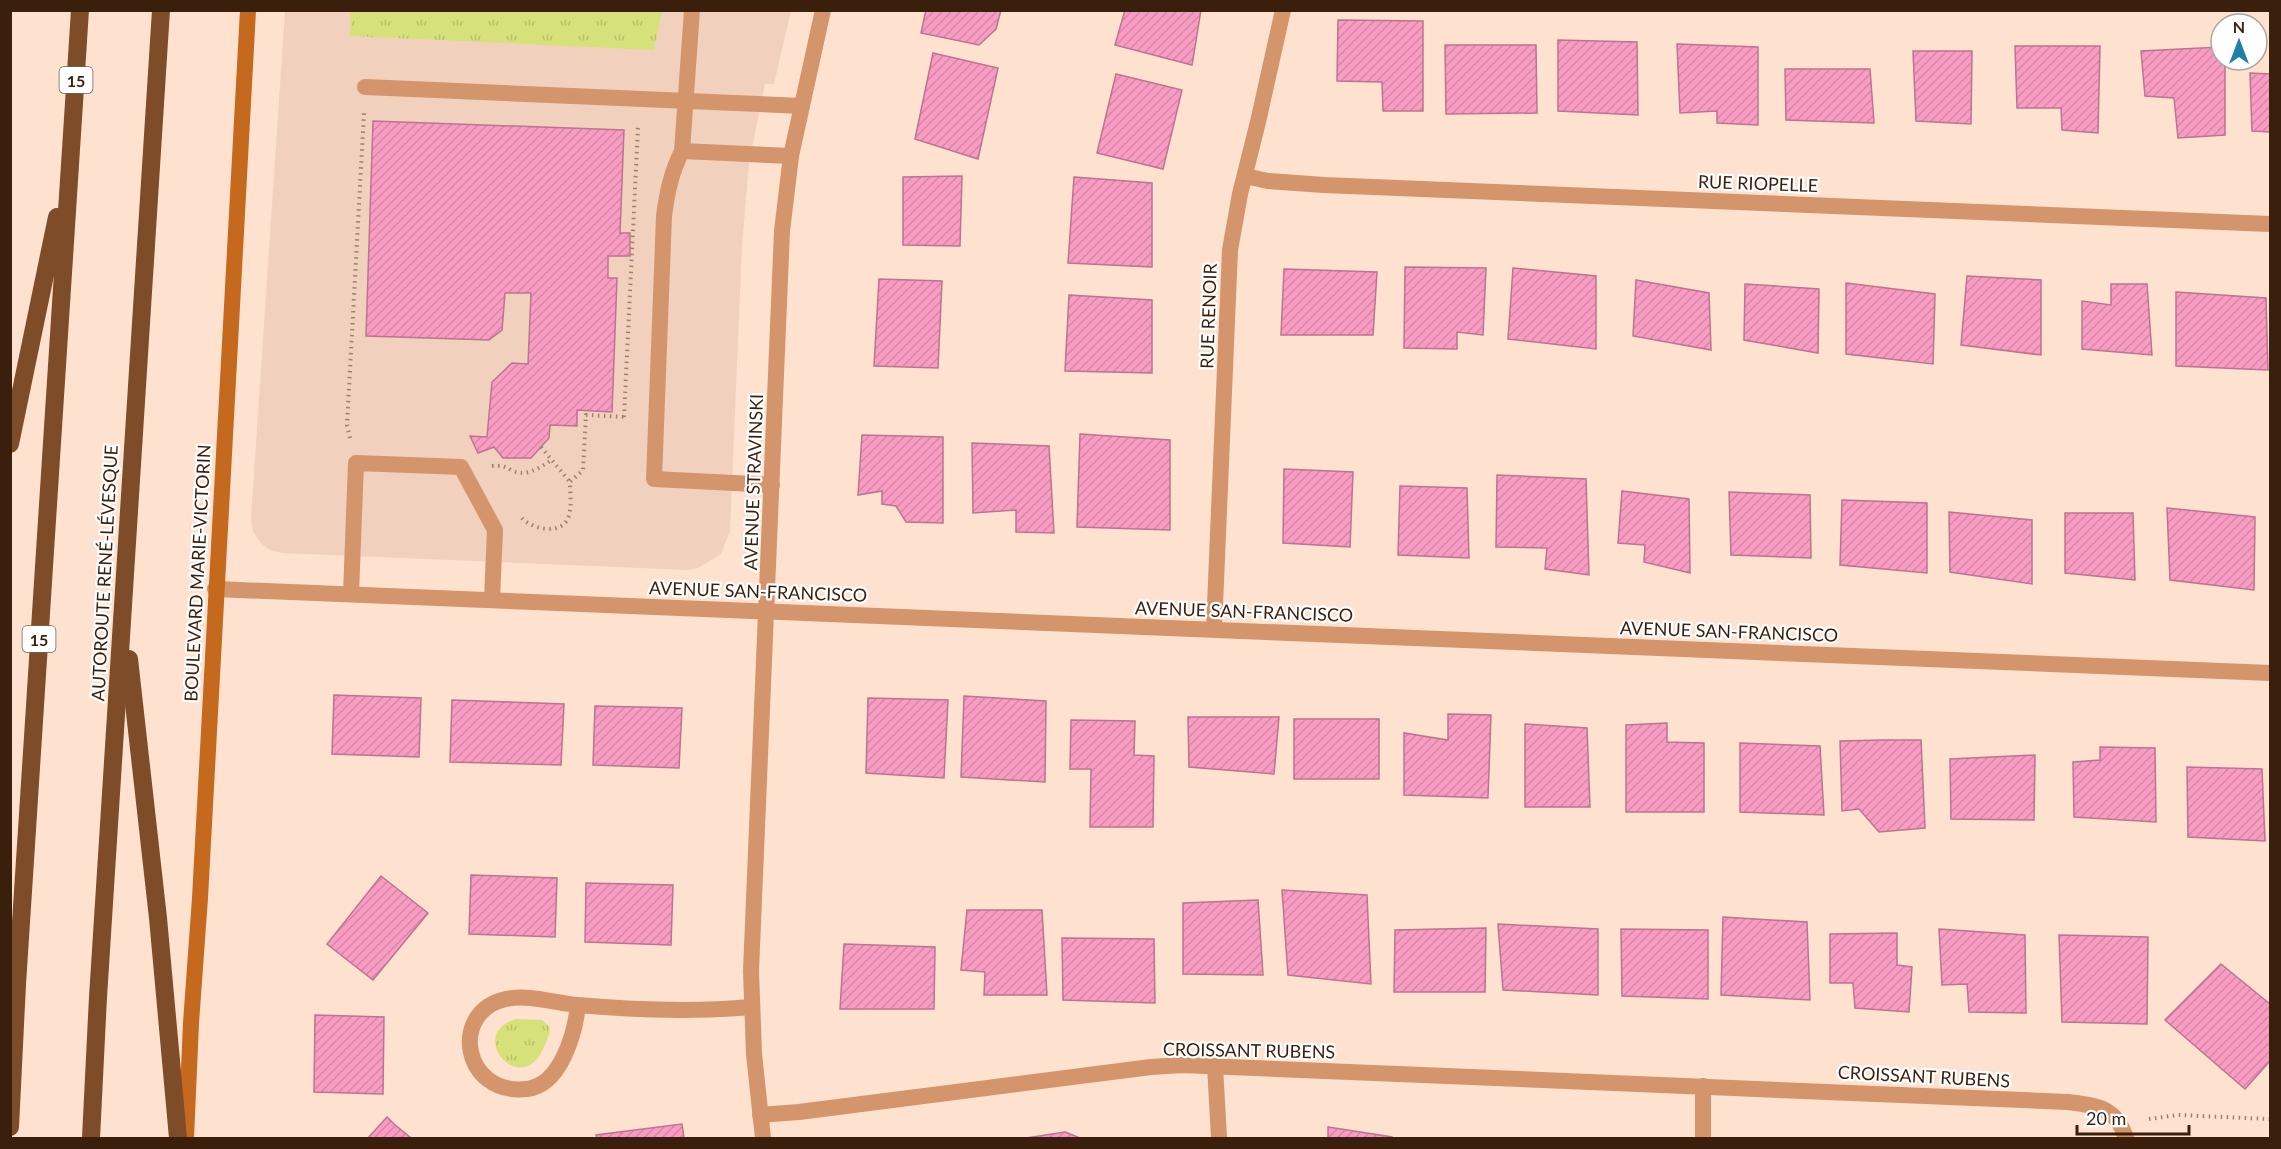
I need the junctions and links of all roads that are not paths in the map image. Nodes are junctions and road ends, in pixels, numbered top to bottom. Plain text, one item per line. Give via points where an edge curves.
1 (80, 10) edge
2 (161, 10) edge
3 (248, 10) edge
4 (692, 10) edge
5 (823, 10) edge
6 (1283, 10) edge
7 (365, 87) dead end
8 (684, 100) junction
9 (802, 106) junction
10 (71, 150) junction
11 (681, 152) junction
12 (791, 156) junction
13 (1245, 176) junction
14 (2271, 224) edge
15 (10, 444) edge
16 (772, 485) junction
17 (215, 589) junction
18 (351, 594) junction
19 (492, 599) junction
20 (123, 607) junction
21 (768, 612) junction
22 (1214, 629) junction
23 (2271, 673) edge
24 (578, 1005) junction
25 (752, 1007) junction
26 (1215, 1066) junction
27 (1703, 1086) junction
28 (760, 1115) junction
29 (10, 1127) edge
30 (91, 1138) edge
31 (178, 1138) edge
32 (186, 1138) edge
33 (763, 1138) edge
34 (1219, 1138) edge
35 (1703, 1138) edge
36 (2126, 1138) edge

1 - 10 highway, 15
2 - 20 highway, AUTOROUTE RENÉ-LÉVESQUE
3 - 17 main road, BOULEVARD MARIE-VICTORIN
4 - 8 street
5 - 9 street, AVENUE STRAVINSKI
6 - 13 street, RUE RENOIR
7 - 8 street
8 - 9 street
8 - 11 street
9 - 12 street, AVENUE STRAVINSKI
10 - 15 highway
10 - 29 highway, 15
11 - 12 street
11 - 16 street via 673,169 664,216 654,479
12 - 16 street, AVENUE STRAVINSKI via 782,231
13 - 14 street, RUE RIOPELLE via 1336,185
13 - 22 street, RUE RENOIR via 1230,250
16 - 21 street, AVENUE STRAVINSKI
17 - 18 street, AVENUE SAN-FRANCISCO
17 - 32 main road, BOULEVARD MARIE-VICTORIN
18 - 19 street, AVENUE SAN-FRANCISCO
18 - 19 street via 356,463 461,467 495,530
19 - 21 street, AVENUE SAN-FRANCISCO
20 - 30 highway, AUTOROUTE RENÉ-LÉVESQUE
20 - 31 highway
21 - 22 street, AVENUE SAN-FRANCISCO
21 - 25 street, AVENUE STRAVINSKI
22 - 23 street, AVENUE SAN-FRANCISCO
24 - 24 street via 517,998 491,1004 472,1026 472,1060 479,1072 499,1086 538,1086 557,1067 568,1048
24 - 25 street via 690,1010
25 - 28 street, AVENUE STRAVINSKI
26 - 27 street, CROISSANT RUBENS
26 - 28 street, CROISSANT RUBENS via 1151,1067
26 - 34 street
27 - 35 street
27 - 36 street, CROISSANT RUBENS via 2085,1104 2100,1107 2117,1118
28 - 33 street, AVENUE STRAVINSKI

